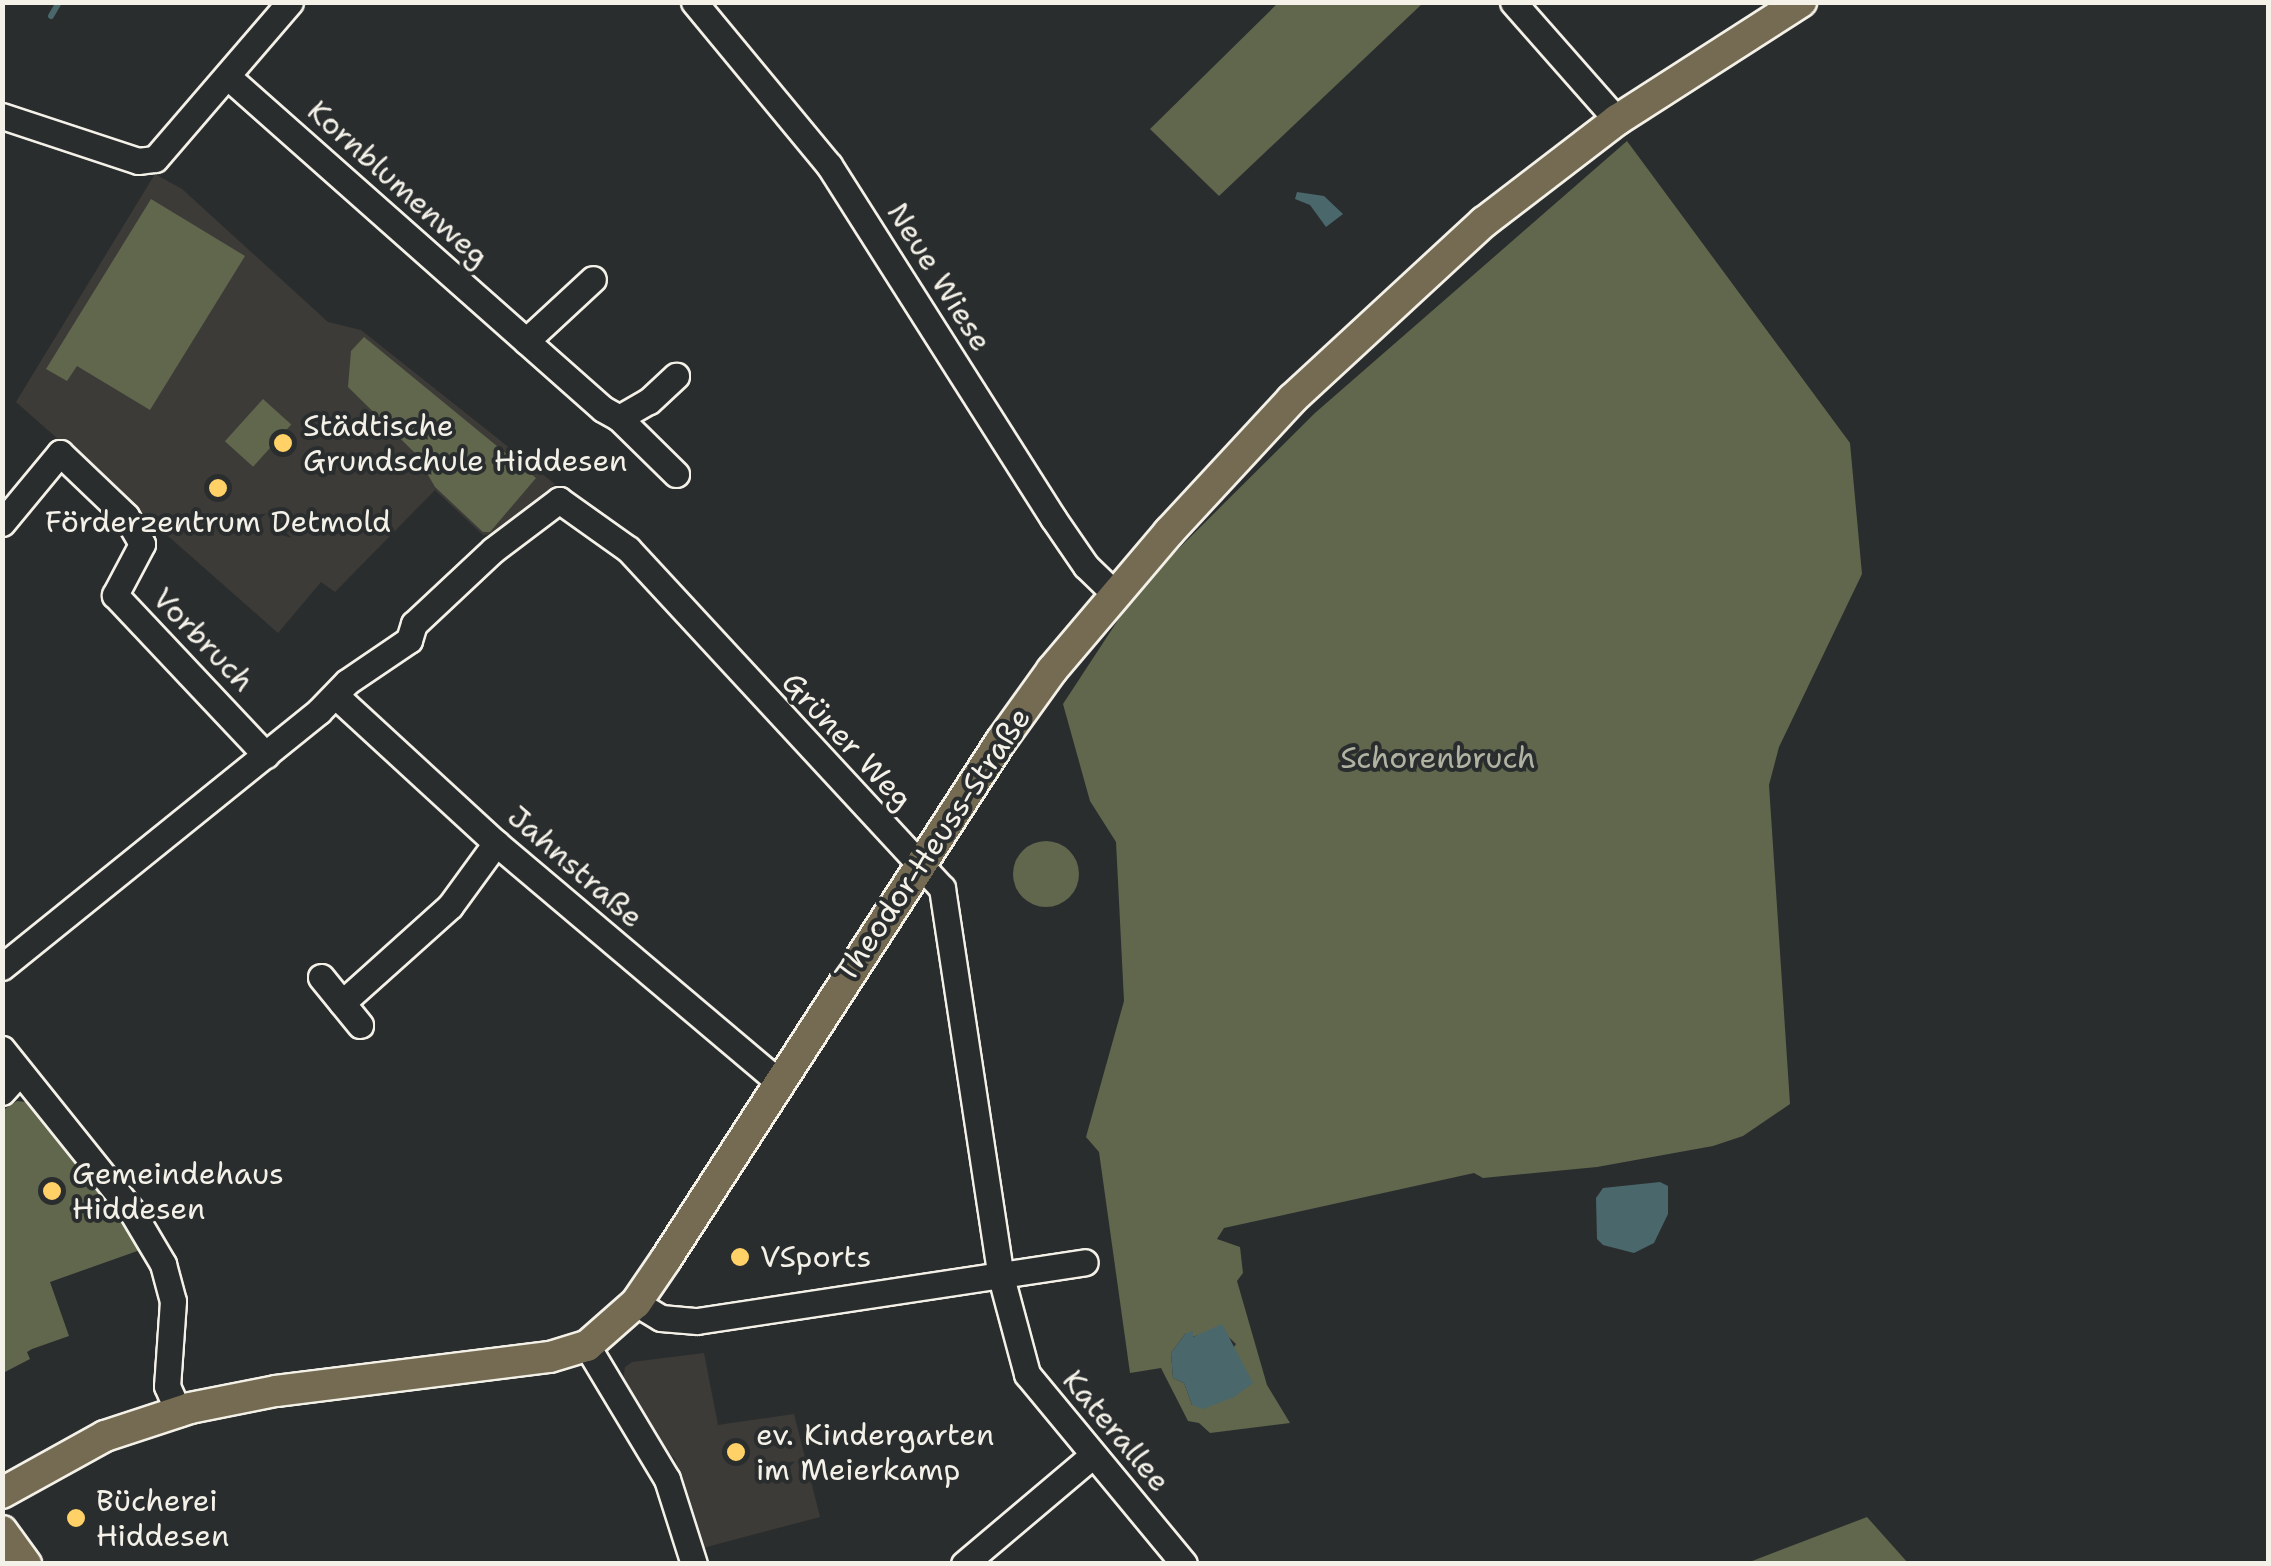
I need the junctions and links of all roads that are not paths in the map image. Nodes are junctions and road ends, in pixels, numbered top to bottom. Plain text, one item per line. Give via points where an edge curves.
1 (290, 2) edge
2 (694, 2) edge
3 (1513, 2) edge
4 (1801, 2) edge
5 (227, 76) junction
6 (2, 116) edge
7 (1617, 120) junction
8 (593, 279) dead end
9 (526, 342) junction
10 (676, 376) dead end
11 (619, 418) junction
12 (676, 474) dead end
13 (2, 523) edge
14 (1116, 594) junction
15 (336, 696) junction
16 (266, 754) junction
17 (496, 843) junction
18 (918, 864) junction
19 (2, 967) edge
20 (321, 977) dead end
21 (342, 1003) junction
22 (360, 1025) dead end
23 (2, 1049) edge
24 (778, 1081) junction
25 (11, 1082) edge
26 (1084, 1262) dead end
27 (1000, 1273) junction
28 (636, 1303) junction
29 (587, 1346) junction
30 (179, 1412) junction
31 (1092, 1456) junction
32 (2, 1493) edge
33 (2, 1532) edge
34 (26, 1564) edge
35 (694, 1564) edge
36 (964, 1564) edge
37 (1184, 1564) edge

1 - 5 street
2 - 14 street, Neue Wiese via 829,165 1053,518 1086,566
3 - 7 street
4 - 7 main road, Theodor-Heuss-Straße
5 - 6 street via 154,159 138,161
5 - 9 street, Kornblumenweg
7 - 14 main road, Theodor-Heuss-Straße via 1411,284 1260,432
8 - 9 street
9 - 11 street, Kornblumenweg
10 - 11 street
11 - 12 street, Kornblumenweg
13 - 16 street, Vorbruch via 60,453 126,516 142,544 115,595
14 - 18 main road, Theodor-Heuss-Straße via 1052,670
15 - 16 street
15 - 17 street, Jahnstraße
15 - 18 street, Grüner Weg via 382,654 409,640 414,624 504,540 559,500 628,549
16 - 19 street
17 - 21 street via 450,906
17 - 24 street, Jahnstraße
18 - 24 main road, Theodor-Heuss-Straße
18 - 27 street, Grüner Weg via 942,888
20 - 21 street
21 - 22 street
23 - 25 street
24 - 28 main road, Theodor-Heuss-Straße
25 - 30 street via 131,1210 163,1264 172,1301 167,1386
26 - 27 street
27 - 28 street via 679,1322
27 - 31 street, Katerallee via 1027,1374
28 - 29 main road, Theodor-Heuss-Straße
29 - 30 main road, Theodor-Heuss-Straße via 434,1374 276,1391
29 - 35 street via 667,1478
30 - 32 main road, Theodor-Heuss-Straße via 105,1436
31 - 36 street
31 - 37 street, Katerallee
33 - 34 main road

